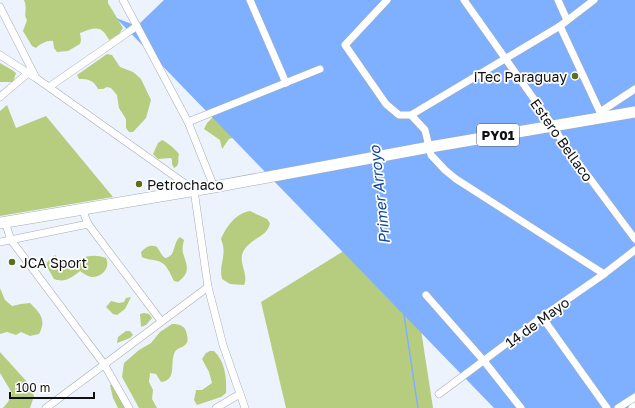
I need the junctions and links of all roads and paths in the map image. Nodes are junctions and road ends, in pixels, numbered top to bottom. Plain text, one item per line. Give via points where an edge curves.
1 (123, 0) edge
2 (250, 0) edge
3 (387, 0) edge
4 (464, 0) edge
5 (558, 0) edge
6 (594, 0) edge
7 (0, 7) edge
8 (567, 20) junction
9 (137, 26) junction
10 (560, 26) junction
11 (0, 55) edge
12 (505, 58) junction
13 (320, 69) dead end
14 (28, 73) junction
15 (36, 78) junction
16 (286, 83) junction
17 (49, 88) junction
18 (635, 89) edge
19 (0, 97) edge
20 (635, 112) edge
21 (411, 115) junction
22 (600, 115) junction
23 (188, 122) junction
24 (553, 126) junction
25 (430, 147) junction
26 (214, 187) junction
27 (194, 190) junction
28 (82, 209) junction
29 (3, 223) edge
30 (88, 224) junction
31 (635, 239) edge
32 (11, 240) junction
33 (0, 242) edge
34 (635, 250) edge
35 (604, 274) junction
36 (208, 287) junction
37 (426, 295) dead end
38 (542, 318) junction
39 (160, 321) junction
40 (484, 361) junction
41 (104, 364) junction
42 (240, 394) junction
43 (439, 394) dead end
44 (635, 397) edge
45 (635, 406) edge
46 (46, 408) edge
47 (129, 408) edge
48 (216, 408) edge
49 (245, 408) edge
50 (521, 408) edge
51 (608, 408) edge
52 (618, 408) edge
53 (632, 408) edge

1 - 9 street
2 - 16 street
3 - 21 street via 345,45 386,104 399,115
4 - 12 street, Estero Bellaco
5 - 8 street
6 - 8 street
7 - 15 street
8 - 10 street
9 - 17 street
9 - 23 street
10 - 12 street
10 - 22 street
11 - 14 street
12 - 21 street
12 - 24 street, Estero Bellaco
13 - 16 street
14 - 15 street
14 - 19 street
15 - 17 street
16 - 23 street
17 - 27 street
18 - 22 street
20 - 22 highway, PY01
21 - 25 street via 425,130
22 - 24 highway, PY01
23 - 26 street
24 - 25 highway, PY01
24 - 31 street, Estero Bellaco via 562,142
25 - 26 highway, PY01
25 - 35 street via 431,155 456,179
26 - 27 highway, PY01
27 - 28 highway, PY01
27 - 36 street
28 - 29 highway, PY01
28 - 30 street
29 - 32 street
30 - 32 street
30 - 39 street
32 - 33 street
32 - 41 street
34 - 35 street, 14 de Mayo
35 - 38 street, 14 de Mayo
36 - 39 street
36 - 42 street via 222,346
37 - 40 street
38 - 40 street, 14 de Mayo
38 - 51 street
39 - 41 street
40 - 43 street, 14 de Mayo
40 - 50 street
41 - 46 street
41 - 47 street
42 - 48 street
42 - 49 street
44 - 52 street
45 - 53 street

